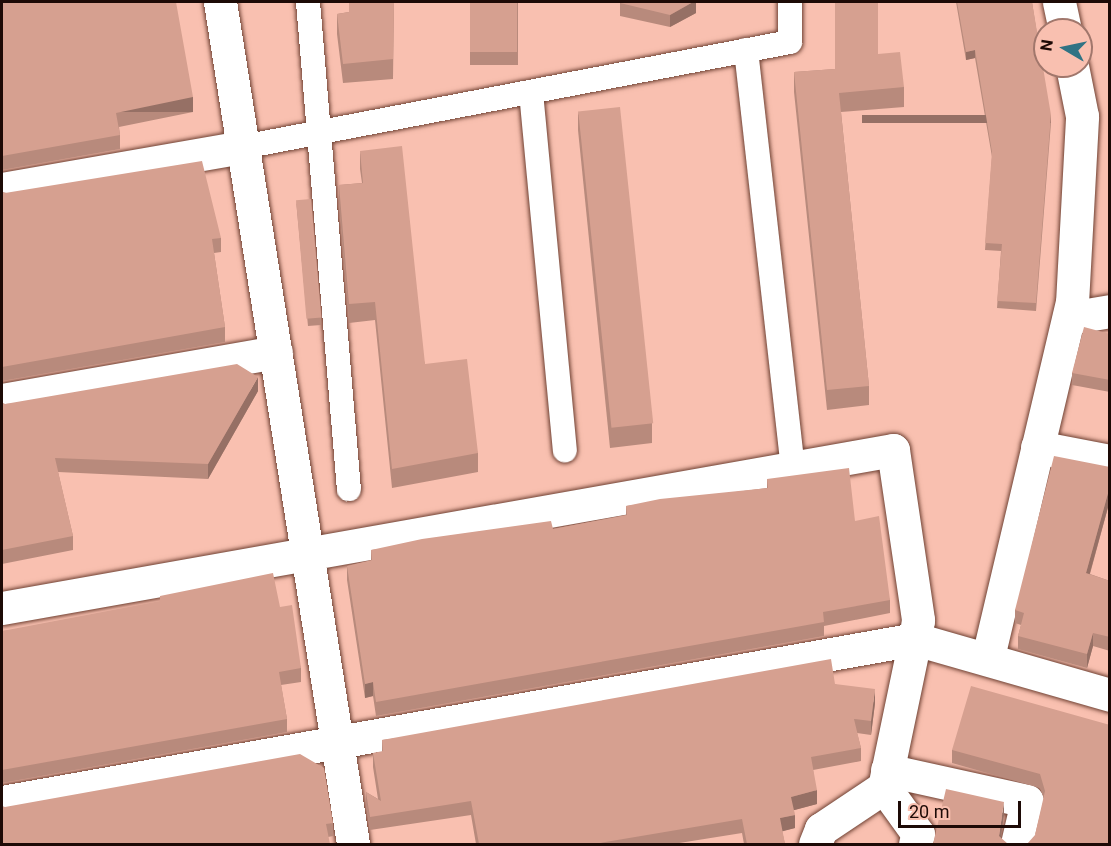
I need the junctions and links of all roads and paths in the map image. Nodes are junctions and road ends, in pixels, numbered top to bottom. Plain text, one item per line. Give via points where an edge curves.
1 (220, 2) edge
2 (308, 2) edge
3 (790, 2) edge
4 (1059, 2) edge
5 (1062, 18) edge
6 (746, 50) junction
7 (1074, 78) edge
8 (531, 92) junction
9 (316, 133) junction
10 (243, 147) junction
11 (2, 189) edge
12 (1110, 311) edge
13 (1069, 318) junction
14 (276, 352) junction
15 (2, 400) edge
16 (1037, 447) junction
17 (565, 450) dead end
18 (1110, 461) edge
19 (793, 468) junction
20 (349, 489) dead end
21 (308, 554) junction
22 (2, 608) edge
23 (915, 639) junction
24 (988, 657) junction
25 (1110, 695) edge
26 (337, 742) junction
27 (886, 778) junction
28 (2, 801) edge
29 (353, 844) edge
30 (815, 844) edge
31 (915, 844) edge
32 (1017, 844) edge

1 - 10 street
2 - 9 lane
3 - 6 lane via 790,42
4 - 5 street
6 - 8 lane
6 - 19 lane
7 - 13 street via 1082,116
8 - 9 lane
8 - 17 lane
9 - 10 lane
9 - 20 lane
10 - 11 street
10 - 14 street
12 - 13 street
13 - 16 street
14 - 15 street
14 - 21 street
16 - 18 street
16 - 24 street
19 - 21 street
19 - 23 street via 892,450 918,620
21 - 22 street
21 - 26 street
23 - 24 street
23 - 26 street
23 - 27 street
24 - 25 street
26 - 28 street
26 - 29 street
27 - 30 street via 821,829
27 - 31 street via 918,834
27 - 32 street via 1027,801

